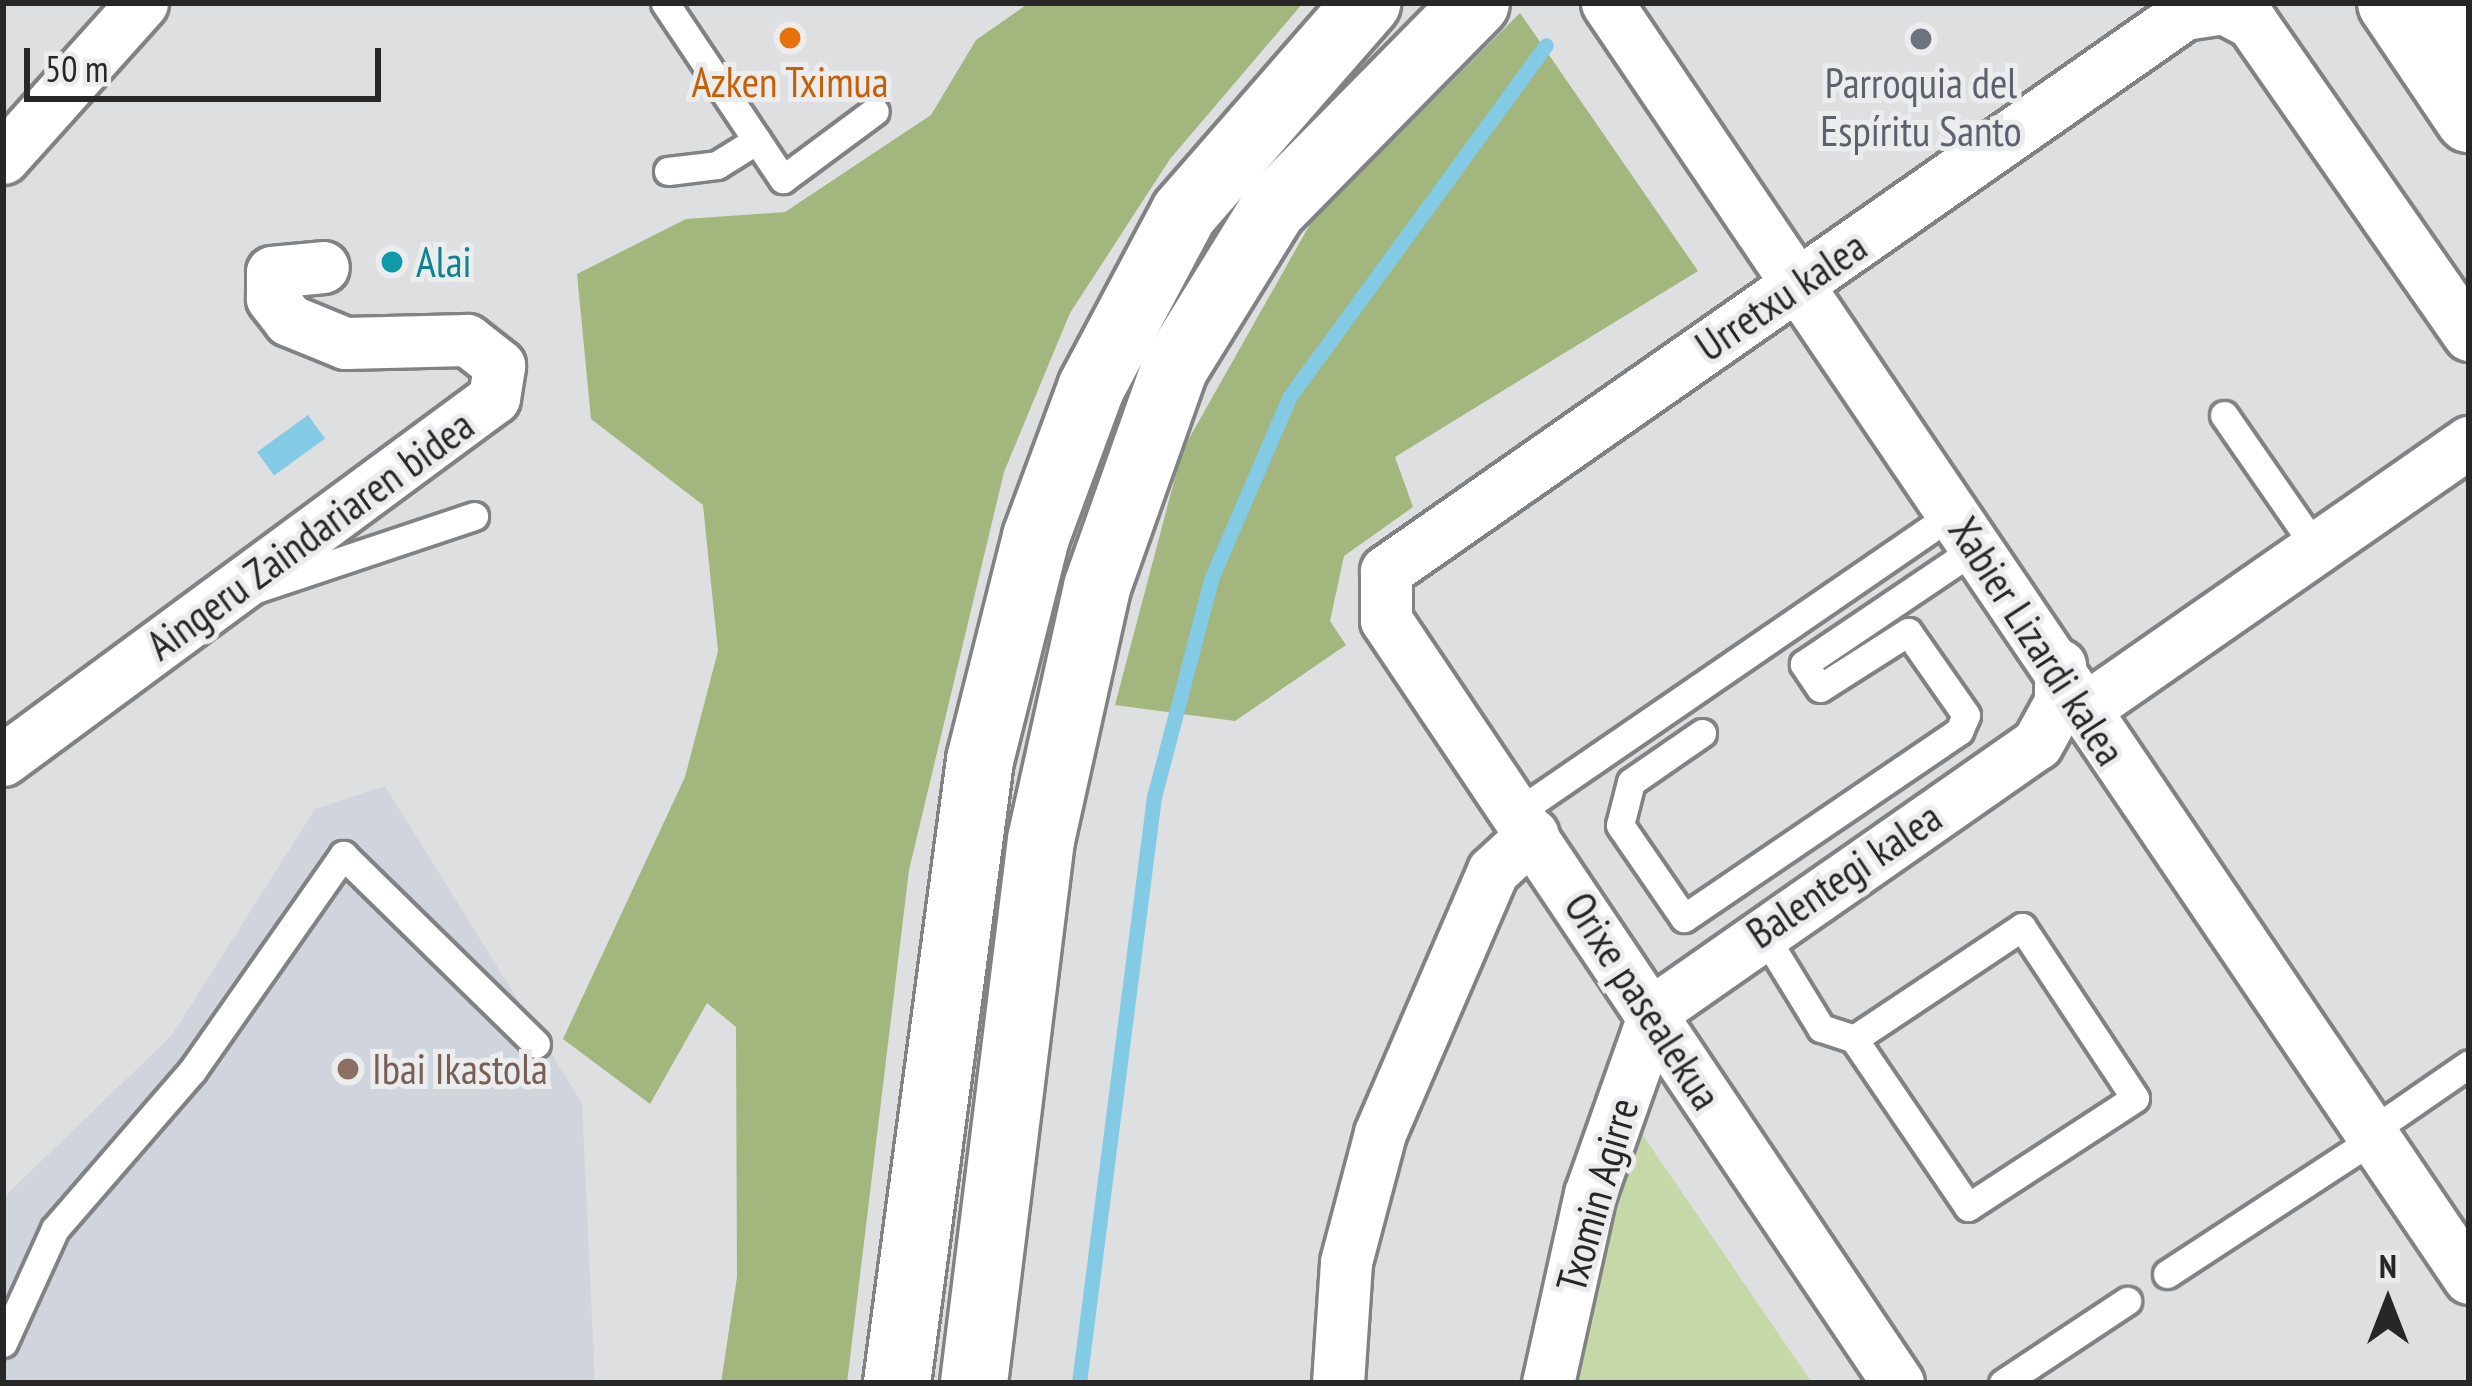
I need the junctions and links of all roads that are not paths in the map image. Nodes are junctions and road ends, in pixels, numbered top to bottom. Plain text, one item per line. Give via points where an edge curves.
1 (142, 3) edge
2 (665, 3) edge
3 (1367, 3) edge
4 (1391, 3) edge
5 (1476, 3) edge
6 (1607, 3) edge
7 (2391, 3) edge
8 (2444, 3) edge
9 (2469, 40) edge
10 (1323, 54) junction
11 (875, 111) dead end
12 (2469, 119) edge
13 (757, 140) junction
14 (3, 158) edge
15 (668, 171) dead end
16 (323, 267) dead end
17 (1799, 284) junction
18 (2469, 335) edge
19 (2224, 415) dead end
20 (2469, 442) edge
21 (474, 516) dead end
22 (1967, 529) junction
23 (2314, 545) junction
24 (221, 600) junction
25 (1386, 620) joint
26 (2074, 686) junction
27 (1702, 733) dead end
28 (2037, 744) junction
29 (3, 760) edge
30 (2116, 767) junction
31 (1525, 823) junction
32 (1760, 930) junction
33 (1655, 1010) junction
34 (1854, 1039) junction
35 (536, 1044) dead end
36 (2469, 1064) edge
37 (2371, 1136) junction
38 (2168, 1274) dead end
39 (2469, 1278) edge
40 (2127, 1301) dead end
41 (3, 1343) edge
42 (897, 1383) edge
43 (974, 1383) edge
44 (1338, 1383) edge
45 (1548, 1383) edge
46 (1898, 1383) edge
47 (2003, 1383) edge

1 - 14 street
2 - 13 lane
3 - 10 main road
4 - 10 main road
5 - 43 main road via 1365,104 1273,208 1174,368 1097,587 1041,840
6 - 17 street, Xabier Lizardi kalea
7 - 12 main road
8 - 9 main road
10 - 42 main road via 1184,213 1091,388 1036,537 980,760
11 - 13 lane via 783,179
13 - 15 lane via 717,165
16 - 24 street, Aingeru Zaindariaren bidea via 272,272 272,298 289,320 345,343 466,340 499,364 494,398
17 - 18 street, Urretxu kalea via 2184,14 2224,8 2252,23
17 - 22 street, Xabier Lizardi kalea
17 - 25 street, Urretxu kalea via 1401,552 1380,596
19 - 23 lane
20 - 23 street
21 - 24 lane
22 - 26 street, Xabier Lizardi kalea
22 - 27 lane via 1804,664 1820,688 1908,632 1966,715 1959,731 1684,918 1620,825 1631,782
22 - 31 lane
23 - 26 street
24 - 29 street, Aingeru Zaindariaren bidea
25 - 31 street, Orixe pasealekua
26 - 28 street
26 - 30 street, Xabier Lizardi kalea
28 - 30 street via 2092,747
28 - 32 street, Balentegi kalea
30 - 37 street, Xabier Lizardi kalea
31 - 33 street, Orixe pasealekua
31 - 44 street via 1492,871 1380,1132 1346,1262
32 - 33 street, Balentegi kalea
32 - 34 lane via 1821,1028
33 - 45 street, Txomin Agirre via 1590,1194
33 - 46 street, Orixe pasealekua
34 - 34 lane via 1968,1208 2135,1098 2022,927
35 - 41 lane via 343,855 192,1070 55,1229
36 - 37 lane
37 - 38 lane
37 - 39 street, Xabier Lizardi kalea
40 - 47 lane

